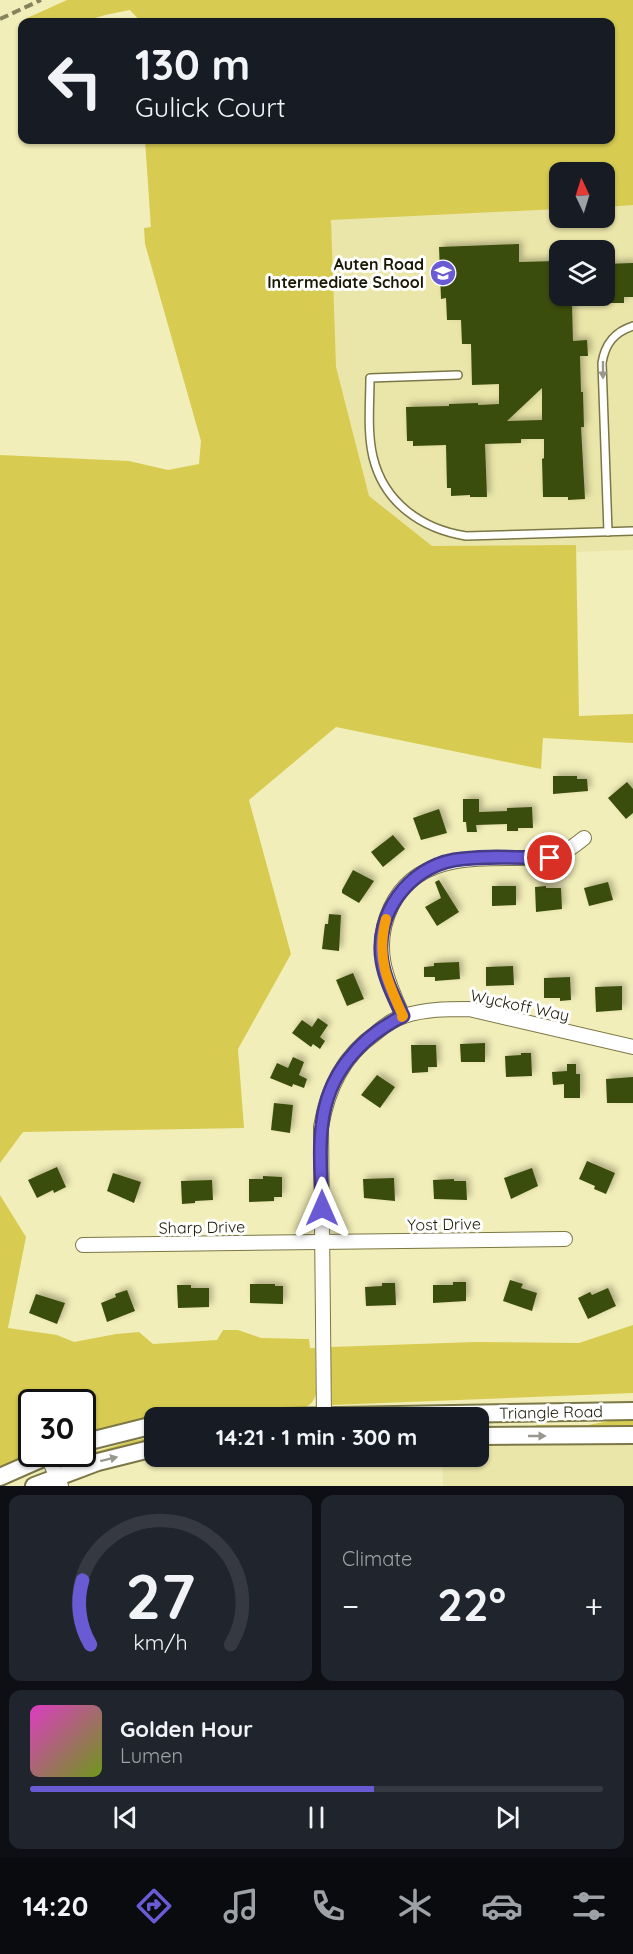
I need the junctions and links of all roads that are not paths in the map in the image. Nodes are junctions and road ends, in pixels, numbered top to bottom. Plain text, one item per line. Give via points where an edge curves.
1 (633, 326) edge
2 (458, 375) dead end
3 (633, 531) edge
4 (608, 532) junction
5 (584, 838) dead end
6 (403, 1016) junction
7 (633, 1047) edge
8 (565, 1239) dead end
9 (322, 1242) junction
10 (82, 1245) dead end
11 (324, 1407) edge
12 (633, 1411) edge
13 (489, 1413) edge
14 (144, 1428) edge
15 (633, 1435) edge
16 (489, 1436) edge
17 (96, 1440) edge
18 (144, 1450) edge
19 (22, 1467) edge
20 (0, 1477) edge
21 (58, 1481) edge
22 (34, 1486) edge

1 -> 4 lane via 614,336 602,363
2 - 4 lane via 370,378 373,456 387,490 399,505 429,526 466,536
3 - 4 lane
5 - 6 street via 550,858 474,858 437,864 404,888 386,917 381,945 384,970
6 - 7 street, Wyckoff Way via 469,1009
6 - 9 street, Wyckoff Way via 363,1042 339,1071 331,1088 321,1127
8 - 9 street, Yost Drive
9 - 10 street, Sharp Drive
9 - 11 street, Wyckoff Way
12 - 13 street, Triangle Road
14 - 17 street
16 -> 15 street, Triangle Road
21 -> 18 street via 98,1462
19 - 20 street
21 - 22 street

